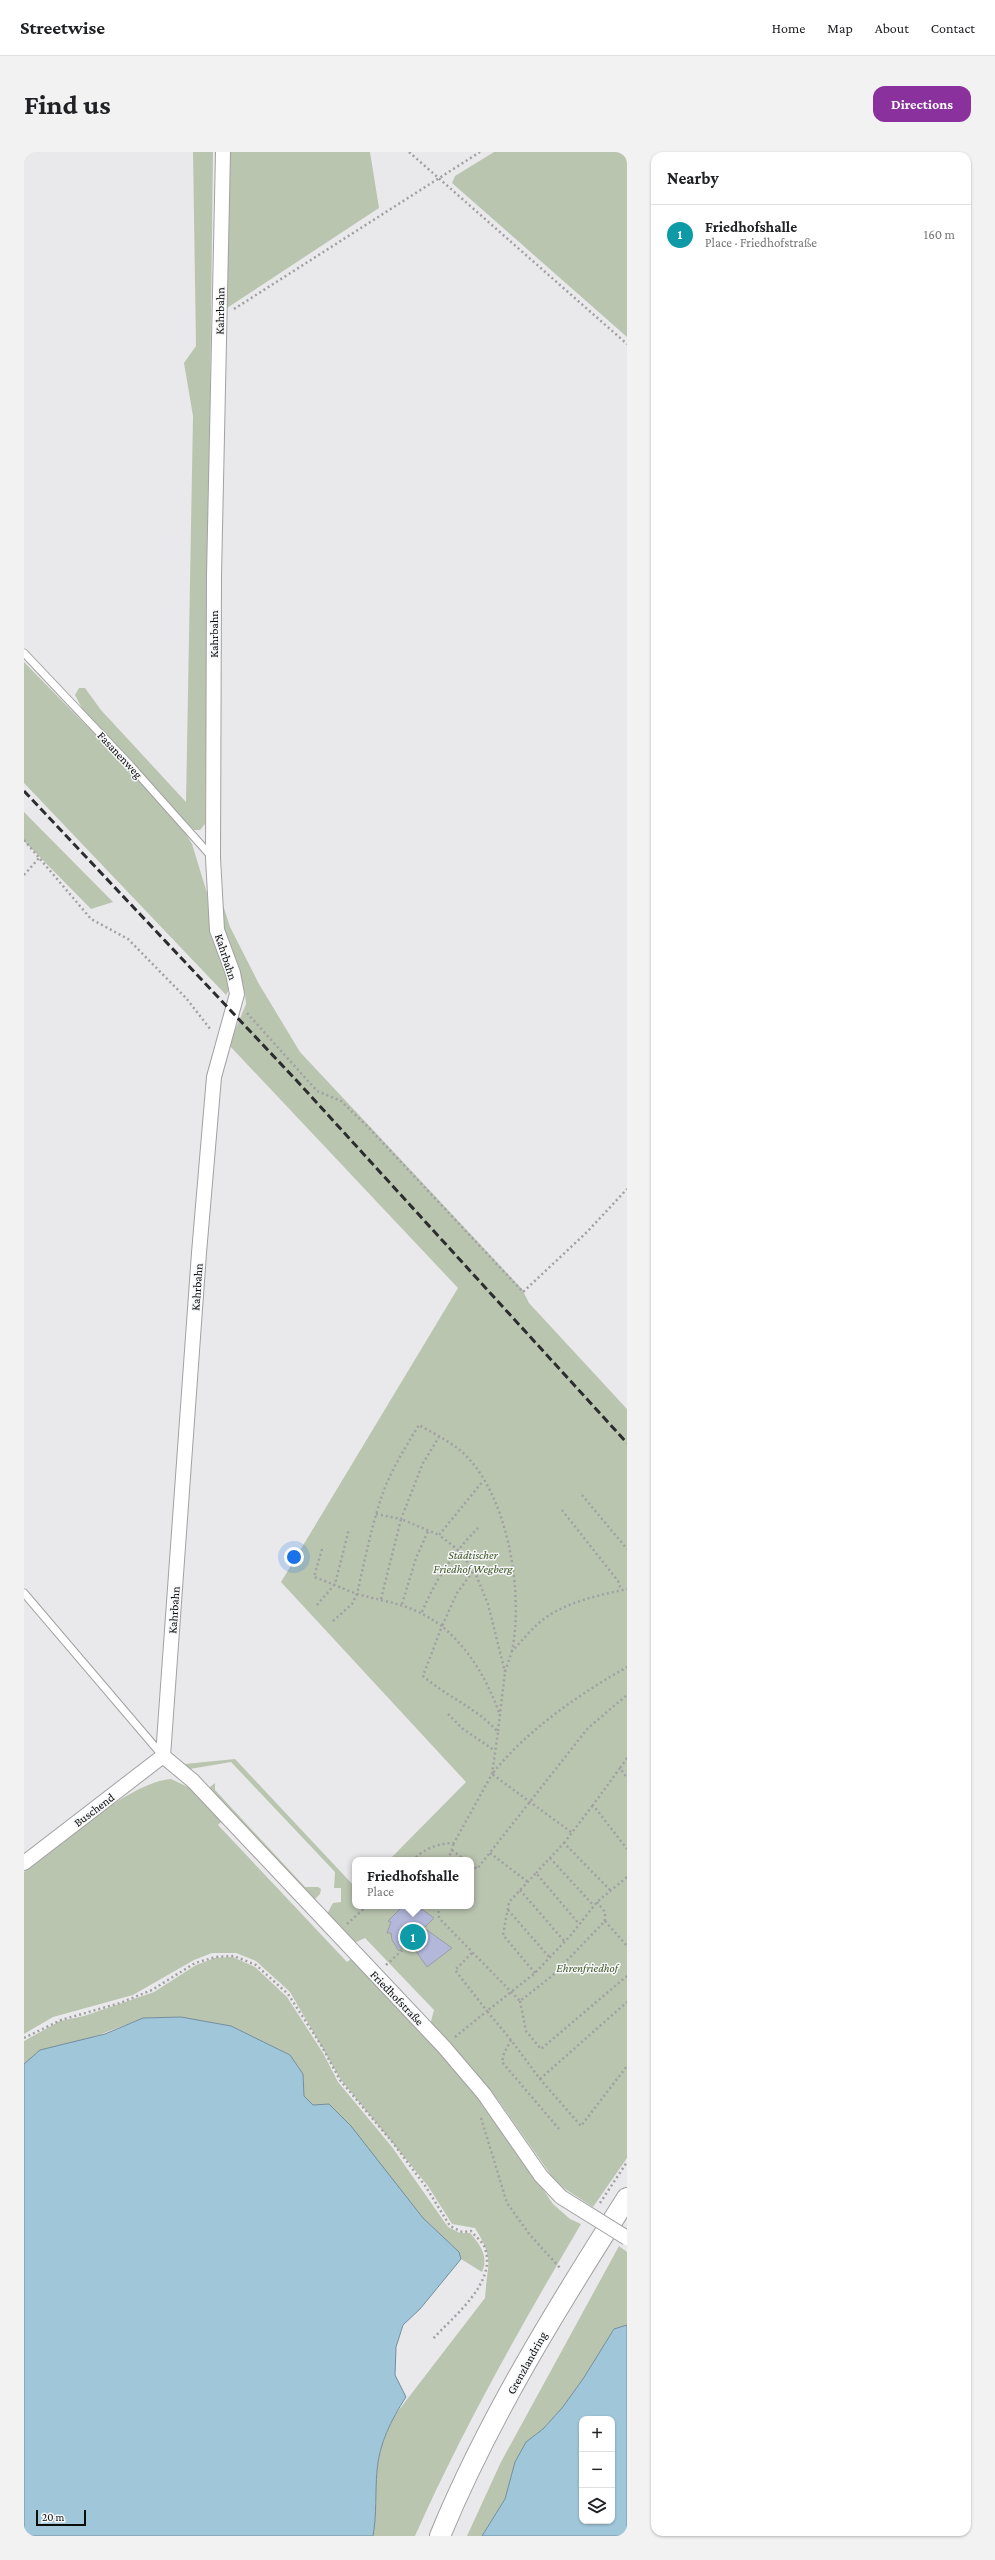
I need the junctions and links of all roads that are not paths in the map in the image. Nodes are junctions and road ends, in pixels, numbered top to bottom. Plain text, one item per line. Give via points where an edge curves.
1 (224, 152) edge
2 (24, 653) edge
3 (213, 858) junction
4 (24, 1593) edge
5 (164, 1756) junction
6 (24, 1863) edge
7 (627, 2198) edge
8 (627, 2238) edge
9 (440, 2536) edge

1 - 3 street, Kahrbahn via 214,576
2 - 3 lane, Fasanenweg
3 - 5 street, Kahrbahn via 217,930 233,973 237,994 214,1077 199,1253
4 - 5 lane
5 - 6 street, Buschend
5 - 8 street, Friedhofstraße, bridge via 193,1781 444,2046 484,2094 542,2176 561,2197
7 - 9 main road, Grenzlandring via 558,2305 478,2453

